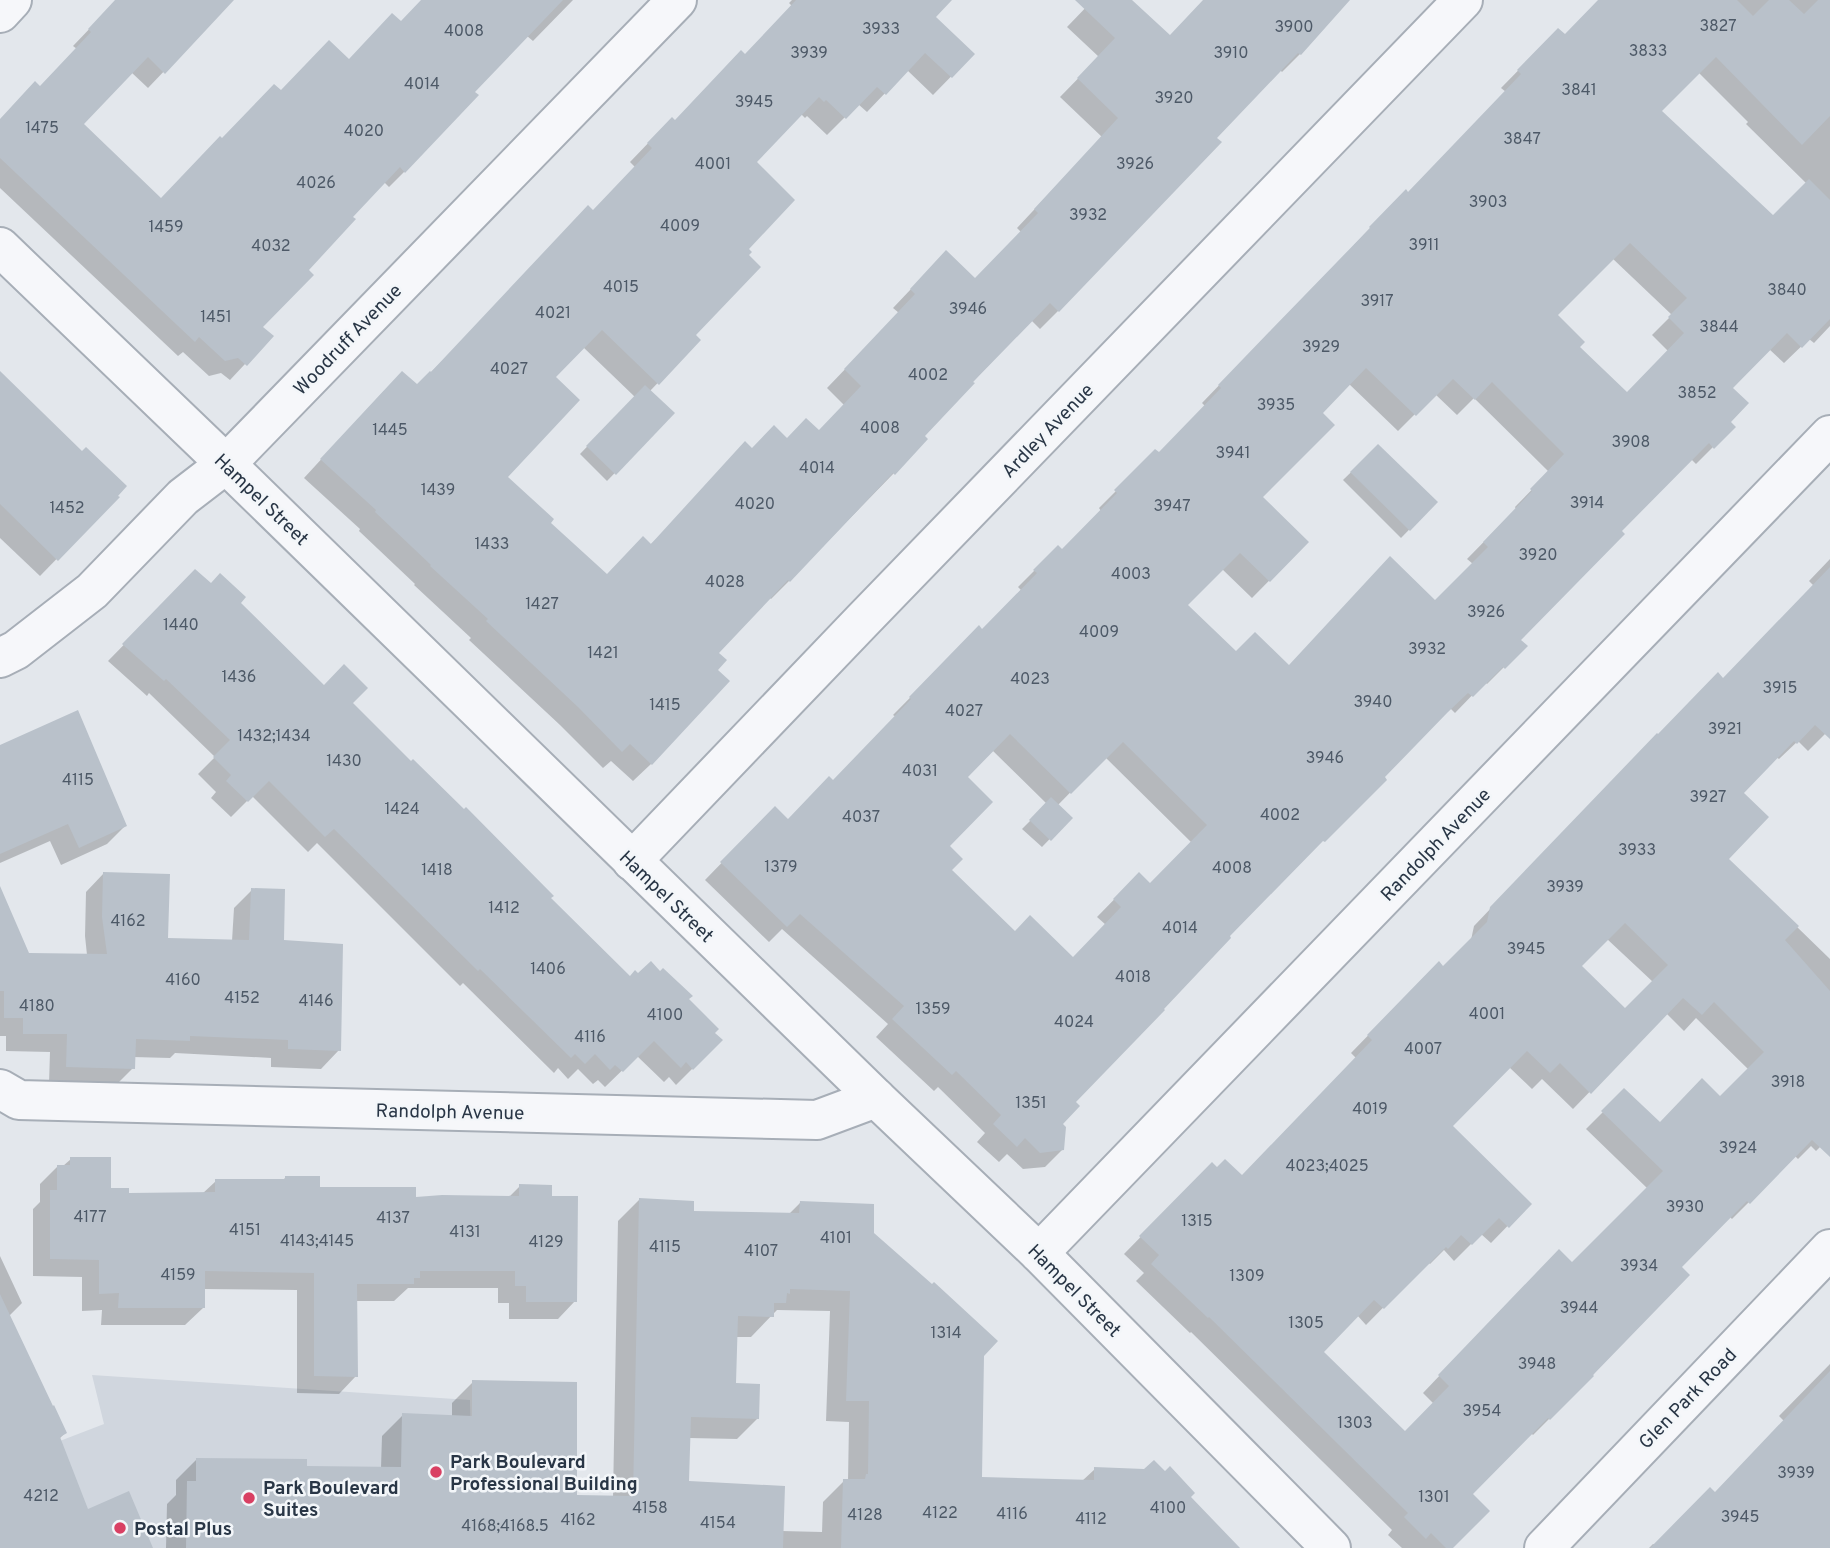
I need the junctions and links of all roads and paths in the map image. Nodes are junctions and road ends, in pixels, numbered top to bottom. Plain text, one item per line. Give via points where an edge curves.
1 (12, 0) edge
2 (677, 0) edge
3 (1463, 0) edge
4 (0, 13) edge
5 (0, 247) edge
6 (1830, 435) edge
7 (226, 464) junction
8 (0, 658) edge
9 (632, 861) junction
10 (10, 1094) edge
11 (876, 1098) junction
12 (1830, 1249) edge
13 (1039, 1253) junction
14 (1331, 1548) edge
15 (1544, 1548) edge

1 - 4 street
2 - 7 street, Woodruff Avenue
3 - 9 street, Ardley Avenue
5 - 7 street, Hampel Street
6 - 13 street, Randolph Avenue
7 - 8 street, Woodruff Avenue via 183,497 92,591
7 - 9 street, Hampel Street
9 - 11 street, Hampel Street
10 - 11 street, Randolph Avenue via 817,1120
11 - 13 street, Hampel Street
12 - 15 street, Glen Park Road
13 - 14 street, Hampel Street

